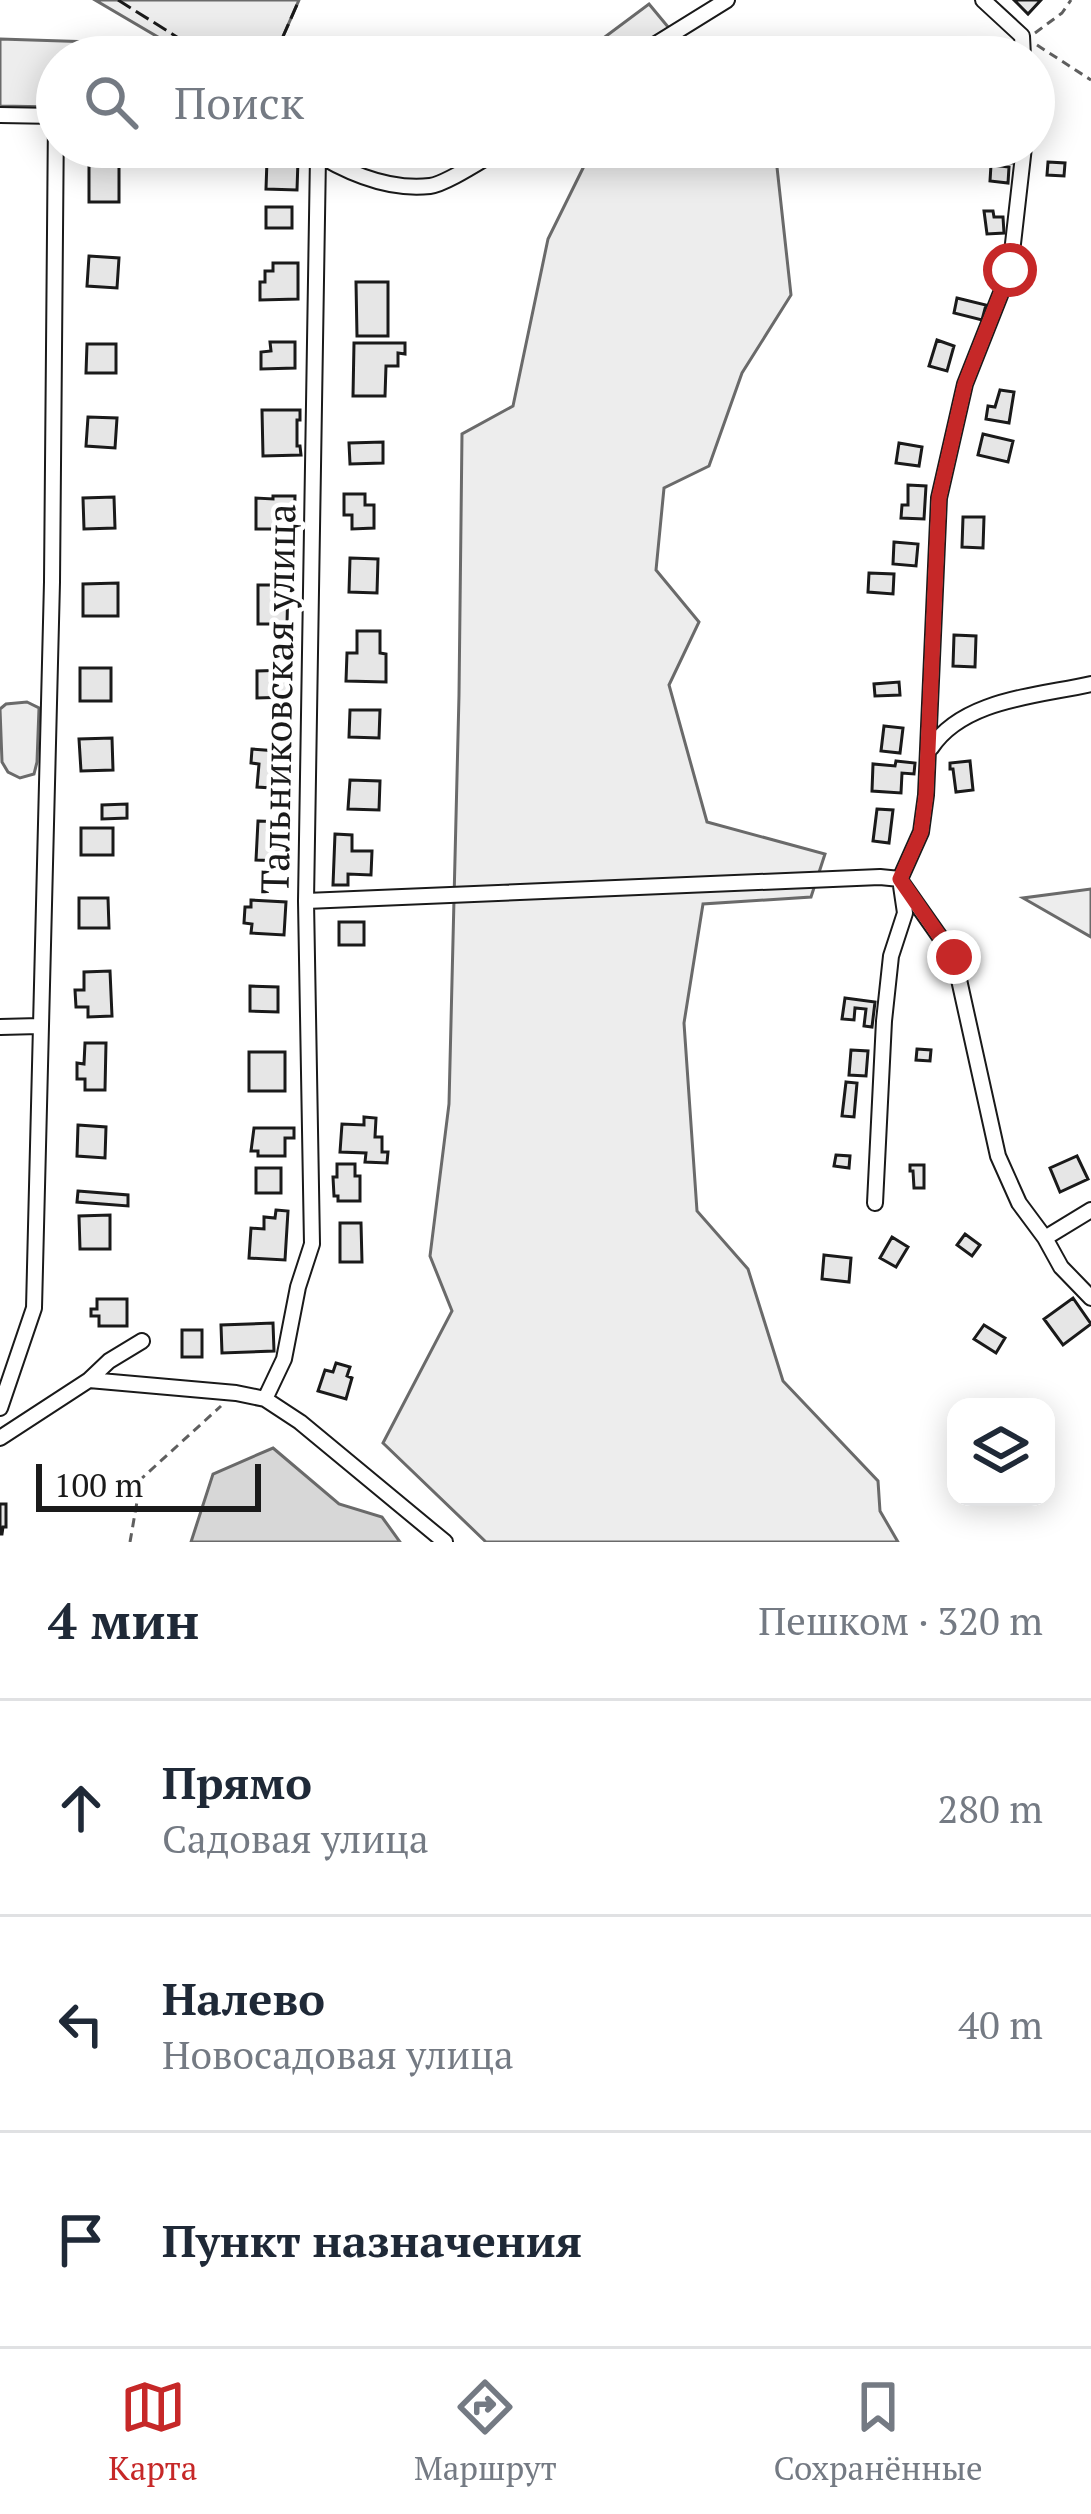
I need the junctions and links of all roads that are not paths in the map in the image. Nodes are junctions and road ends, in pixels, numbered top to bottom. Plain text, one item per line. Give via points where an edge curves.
1 (727, 0) edge
2 (983, 0) edge
3 (669, 36) edge
4 (1022, 36) edge
5 (0, 115) edge
6 (36, 116) edge
7 (56, 168) edge
8 (312, 168) edge
9 (340, 168) edge
10 (466, 168) edge
11 (1022, 168) edge
12 (1091, 684) edge
13 (928, 752) junction
14 (900, 879) junction
15 (306, 901) junction
16 (39, 1026) junction
17 (0, 1027) edge
18 (875, 1202) dead end
19 (1091, 1210) edge
20 (1045, 1238) junction
21 (1091, 1298) edge
22 (142, 1341) dead end
23 (89, 1380) junction
24 (265, 1399) junction
25 (0, 1408) edge
26 (0, 1438) edge
27 (445, 1542) edge

1 - 3 street
2 - 4 street
5 - 6 street
7 - 16 street
8 - 15 street, Тальниковская улица
9 - 10 street via 386,183 433,186
11 - 13 street via 1010,270 965,384 939,498
12 - 13 street via 986,707 959,720
13 - 14 street via 921,832
14 - 15 street
14 - 18 street via 905,913 884,1021
14 - 20 street via 954,957 998,1156 1018,1203
15 - 24 street, Тальниковская улица via 312,1244 284,1359
16 - 17 street
16 - 25 street via 34,1308
19 - 20 street
20 - 21 street
22 - 23 street
23 - 24 street
23 - 26 street
24 - 27 street

